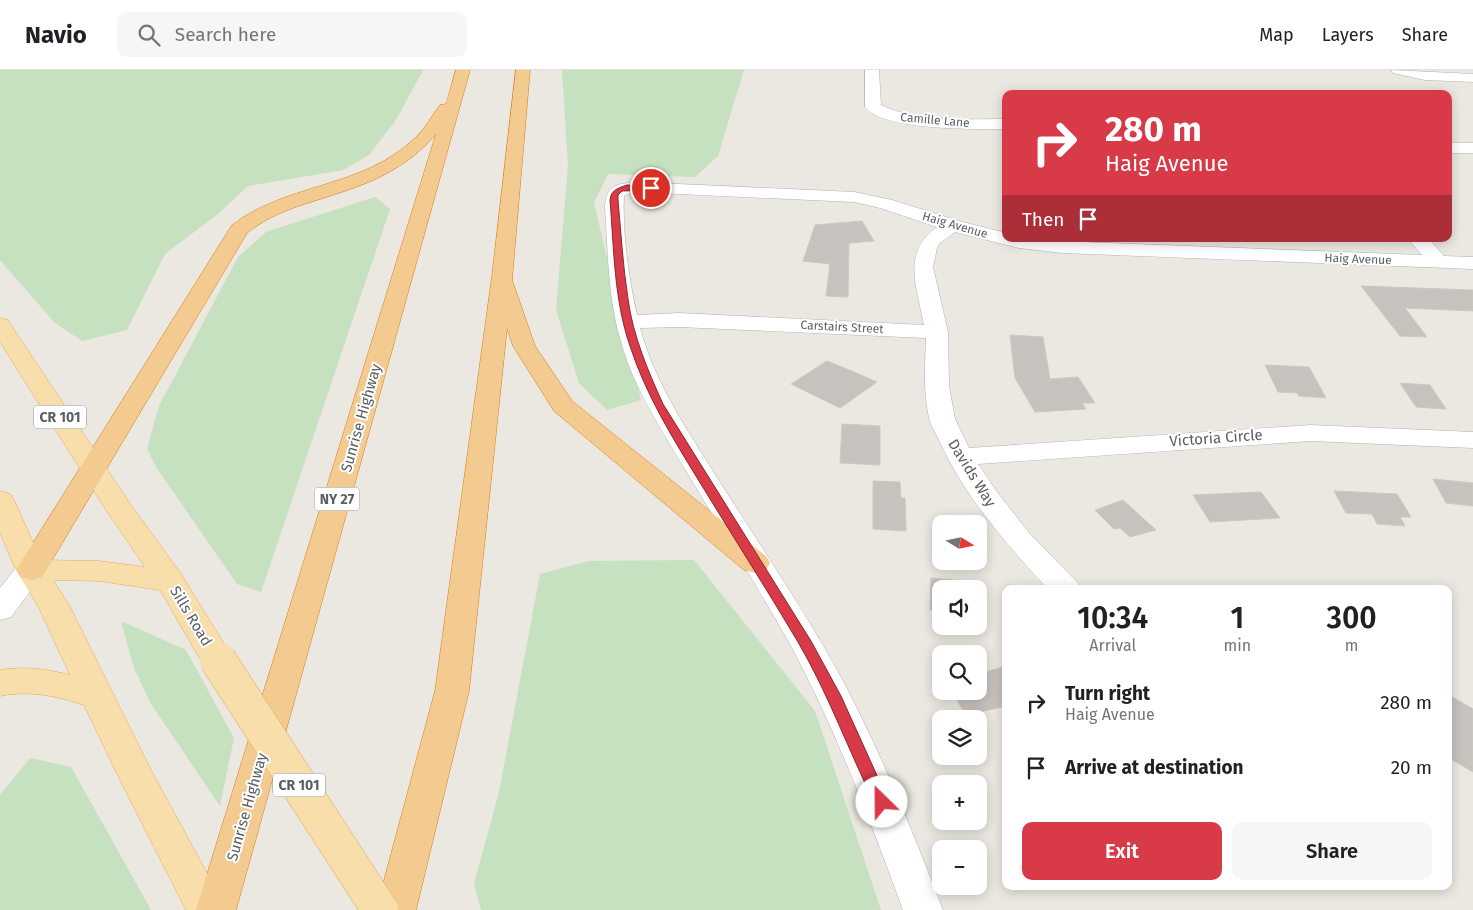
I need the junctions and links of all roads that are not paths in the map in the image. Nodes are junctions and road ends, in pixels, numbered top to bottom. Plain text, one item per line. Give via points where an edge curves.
1 (523, 70) edge
2 (872, 70) edge
3 (1398, 70) edge
4 (1473, 78) edge
5 (461, 79) edge
6 (1002, 124) edge
7 (1452, 148) edge
8 (1473, 148) edge
9 (952, 225) junction
10 (1002, 238) edge
11 (1019, 242) edge
12 (1421, 242) edge
13 (1439, 262) junction
14 (1473, 263) edge
15 (502, 276) junction
16 (628, 322) junction
17 (0, 325) edge
18 (938, 332) junction
19 (1473, 440) edge
20 (960, 457) junction
21 (94, 468) junction
22 (0, 500) edge
23 (754, 562) junction
24 (31, 570) junction
25 (170, 581) junction
26 (1062, 585) edge
27 (0, 610) edge
28 (0, 684) edge
29 (98, 696) junction
30 (207, 910) edge
31 (216, 910) edge
32 (380, 910) edge
33 (396, 910) edge
34 (923, 910) edge

1 - 15 highway
2 - 6 street, Camille Lane via 873,107 880,112 918,120
3 - 4 street via 1425,76
5 - 21 highway via 425,138 388,167 347,184 268,209 239,229
5 - 31 highway, Sunrise Highway / NY 27
7 - 8 street
9 - 10 street, Haig Avenue
9 - 16 street, Haig Avenue via 854,197 635,187 620,190 615,194 614,207
9 - 18 street via 926,248 923,267
11 - 13 street, Haig Avenue via 1063,247
12 - 13 street
13 - 14 street, Haig Avenue
15 - 23 highway via 524,346 563,406
15 - 33 highway via 452,691
16 - 18 street, Carstairs Street via 678,320
16 - 23 street via 643,372 658,404
17 - 21 main road, Sills Road / CR 101
18 - 20 street, Davids Way via 937,386 942,419
19 - 20 street, Victoria Circle via 1311,433
20 - 26 street, Davids Way via 1020,541
21 - 24 highway
21 - 25 main road, Sills Road / CR 101
22 - 24 main road
23 - 34 street via 834,696 888,818
24 - 25 main road via 99,571
24 - 27 street
24 - 29 main road via 53,605
25 - 32 main road, Sills Road / CR 101, bridge
28 - 29 main road via 14,679 31,679
29 - 30 main road

